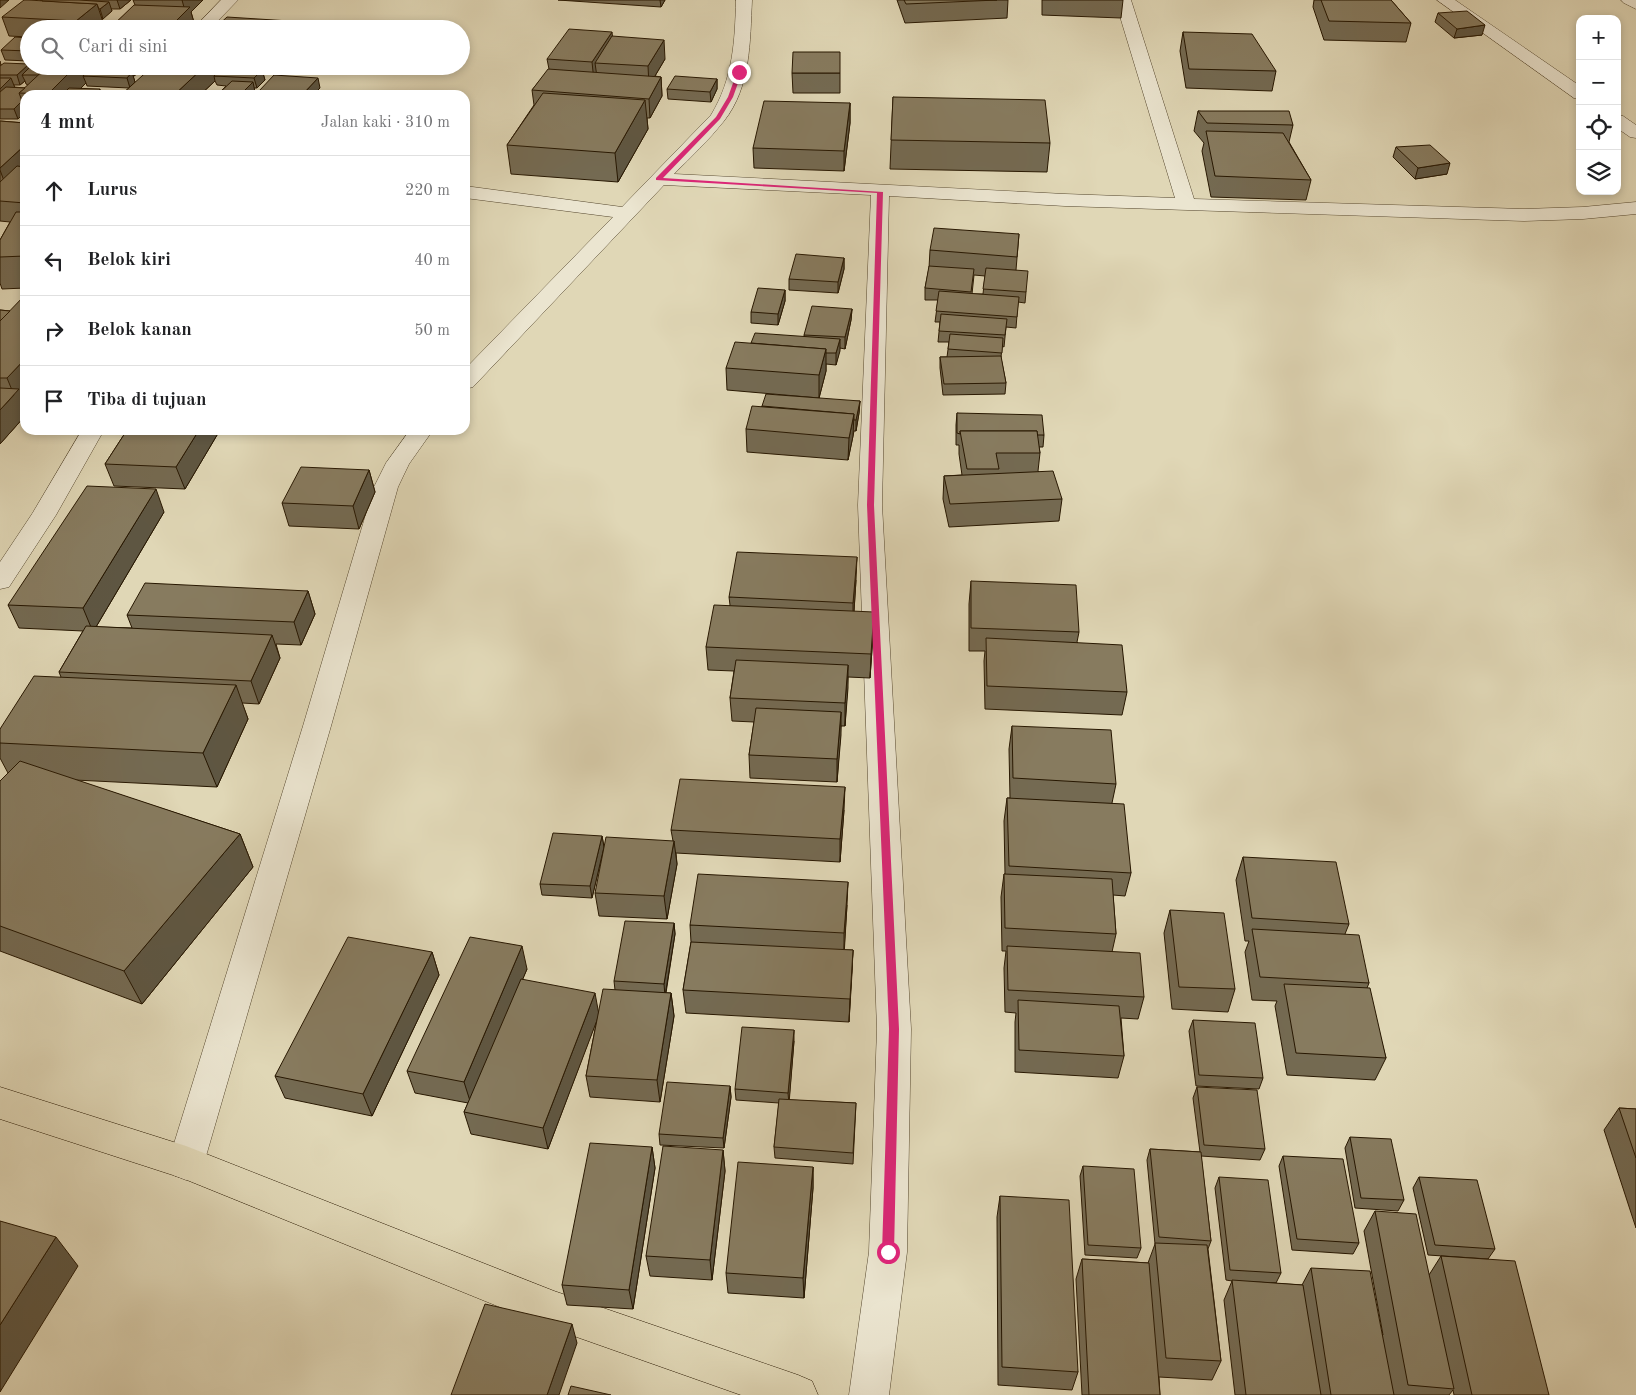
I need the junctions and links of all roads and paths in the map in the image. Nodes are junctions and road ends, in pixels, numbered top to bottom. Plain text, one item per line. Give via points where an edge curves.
1 (230, 0) edge
2 (744, 0) edge
3 (1123, 0) edge
4 (1445, 0) edge
5 (1629, 0) edge
6 (1636, 4) edge
7 (210, 20) edge
8 (1576, 91) edge
9 (1621, 123) edge
10 (1636, 133) edge
11 (658, 179) junction
12 (880, 192) junction
13 (470, 193) edge
14 (1186, 203) junction
15 (1636, 208) edge
16 (626, 213) junction
17 (470, 377) edge
18 (89, 435) edge
19 (418, 435) edge
20 (0, 581) edge
21 (0, 1103) edge
22 (186, 1163) junction
23 (798, 1395) edge
24 (869, 1395) edge

1 - 7 street
2 - 11 street via 739,72 726,107
3 - 14 street
4 - 8 street
5 - 6 street
9 - 10 street
11 - 12 street
11 - 16 street
12 - 14 street
12 - 24 street via 870,505 894,1029 888,1252
13 - 16 street
14 - 15 street via 1524,215
16 - 17 street
18 - 20 street via 44,515
19 - 22 street via 398,463 384,495
21 - 22 main road
22 - 23 main road via 554,1310

